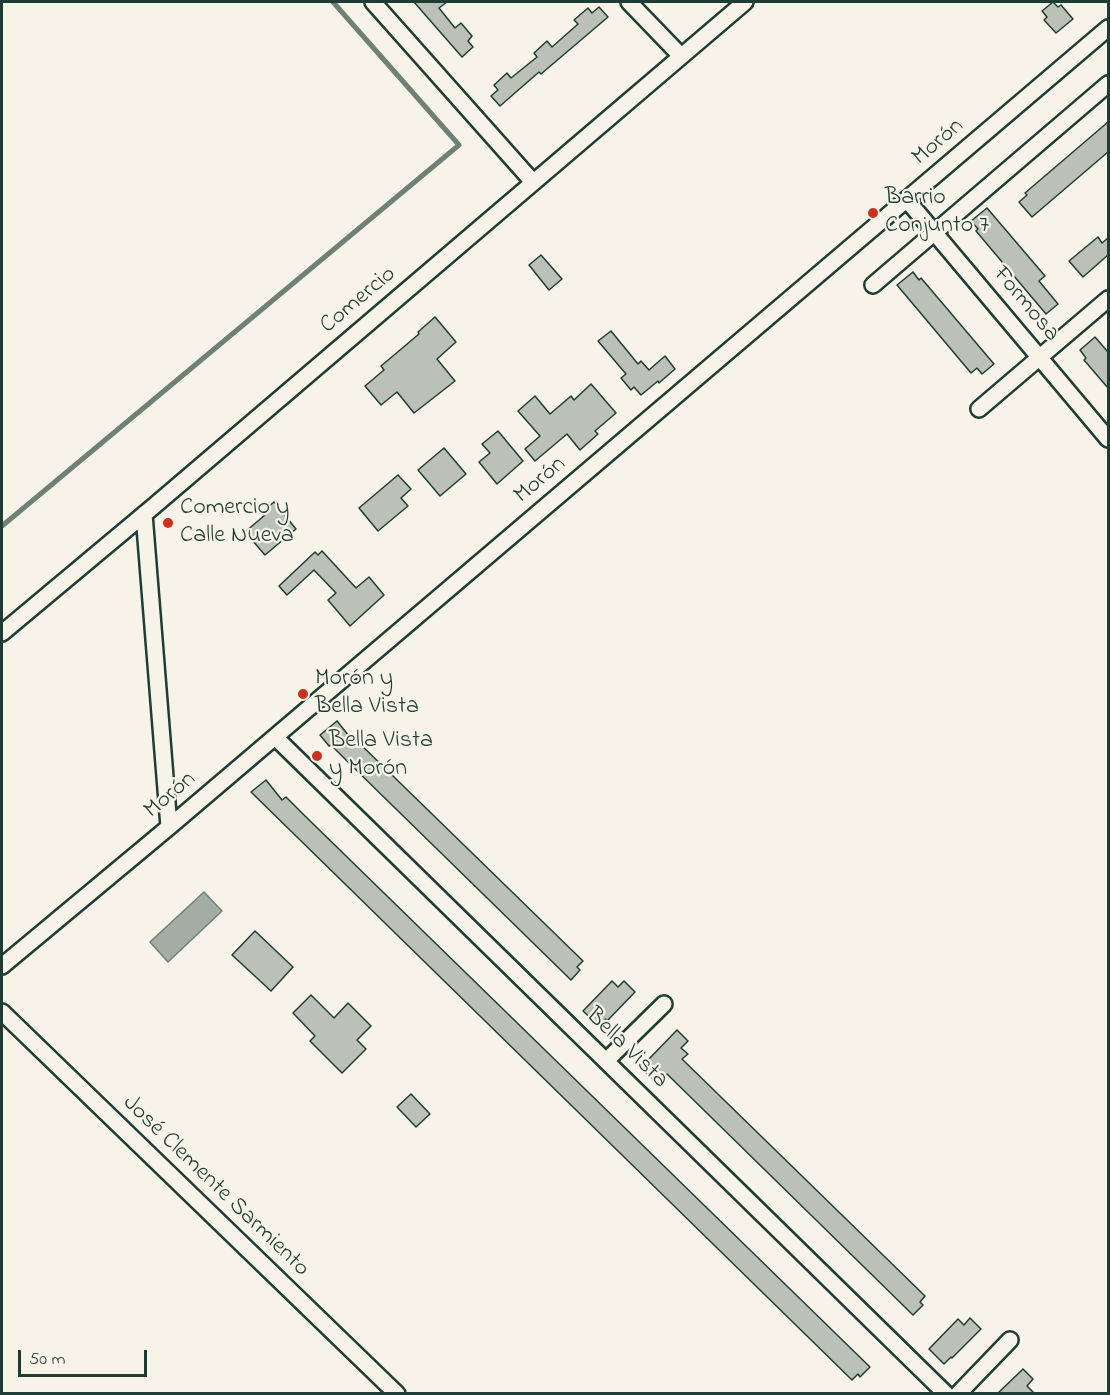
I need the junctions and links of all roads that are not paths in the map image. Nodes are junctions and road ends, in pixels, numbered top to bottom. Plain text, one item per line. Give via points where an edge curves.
1 (373, 2) edge
2 (629, 2) edge
3 (745, 2) edge
4 (1108, 28) edge
5 (681, 56) junction
6 (1108, 84) edge
7 (533, 183) junction
8 (907, 200) junction
9 (934, 233) junction
10 (873, 285) dead end
11 (1108, 299) edge
12 (1040, 357) junction
13 (979, 409) dead end
14 (1108, 439) edge
15 (144, 514) junction
16 (2, 633) edge
17 (275, 737) junction
18 (170, 827) junction
19 (2, 966) edge
20 (664, 1004) dead end
21 (2, 1012) edge
22 (606, 1061) junction
23 (1010, 1340) dead end
24 (396, 1394) edge
25 (946, 1394) edge
26 (958, 1394) edge

1 - 7 street
2 - 5 street
3 - 5 street, Comercio
4 - 8 street, Morón
5 - 7 street, Comercio
6 - 9 street
7 - 15 street, Comercio
8 - 9 street, Formosa
8 - 17 street, Morón
9 - 10 street
9 - 12 street, Formosa
11 - 12 street
12 - 13 street
12 - 14 street, Formosa
15 - 16 street, Comercio
15 - 18 street
17 - 18 street, Morón
17 - 22 street, Bella Vista
18 - 19 street, Morón
20 - 22 street
21 - 24 street, José Clemente Sarmiento
22 - 25 street, Bella Vista
23 - 26 street

